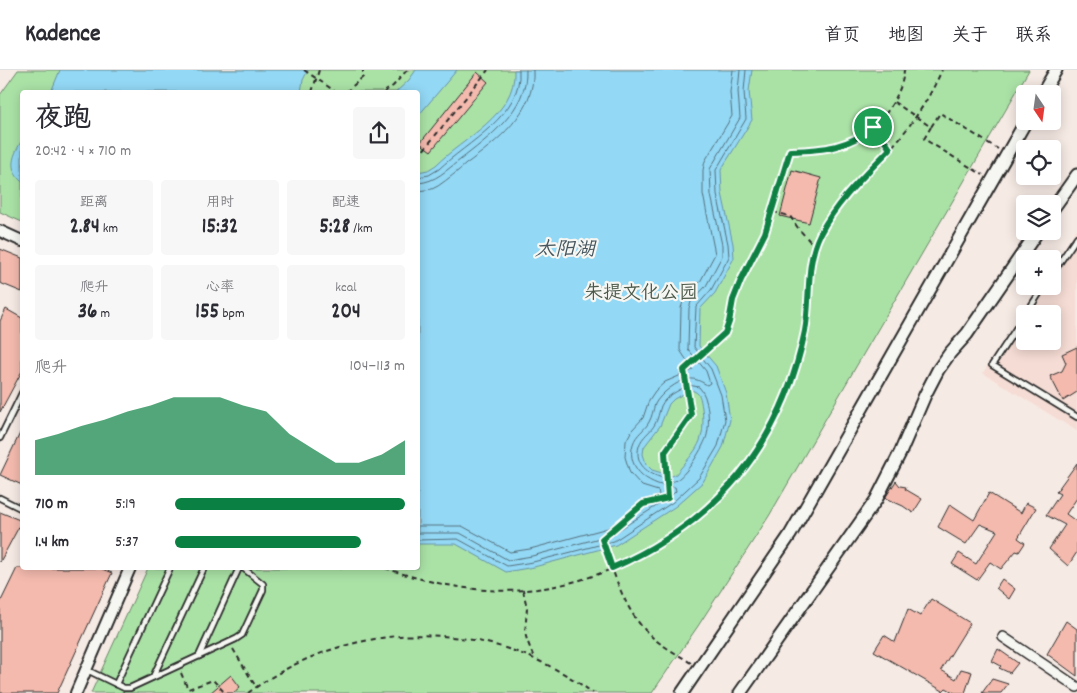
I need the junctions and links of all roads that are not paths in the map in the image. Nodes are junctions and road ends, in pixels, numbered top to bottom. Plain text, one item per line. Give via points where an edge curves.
1 (1056, 70) edge
2 (1047, 85) edge
3 (1021, 130) edge
4 (1077, 175) edge
5 (1061, 197) edge
6 (0, 231) edge
7 (1077, 237) edge
8 (20, 240) edge
9 (1032, 240) edge
10 (1061, 261) edge
11 (1016, 330) edge
12 (20, 397) edge
13 (1077, 417) edge
14 (0, 438) edge
15 (0, 498) edge
16 (20, 508) edge
17 (129, 570) edge
18 (169, 570) edge
19 (203, 570) edge
20 (238, 570) edge
21 (246, 570) edge
22 (1003, 638) dead end
23 (199, 656) junction
24 (86, 669) junction
25 (152, 678) junction
26 (116, 684) junction
27 (1077, 687) edge
28 (76, 693) edge
29 (682, 693) edge
30 (740, 693) edge

1 - 2 main road
3 - 29 main road via 790,535
4 - 5 main road
6 - 8 street
7 - 10 lane
9 - 30 main road via 938,370 876,500
11 - 13 lane via 992,365
12 - 14 lane
15 - 16 lane
17 - 24 street
18 - 26 lane
19 - 25 lane
20 - 23 lane
21 - 23 lane via 263,584 264,590 242,635
22 - 27 street
23 - 25 lane
24 - 26 lane
24 - 28 street
25 - 26 lane via 130,688

